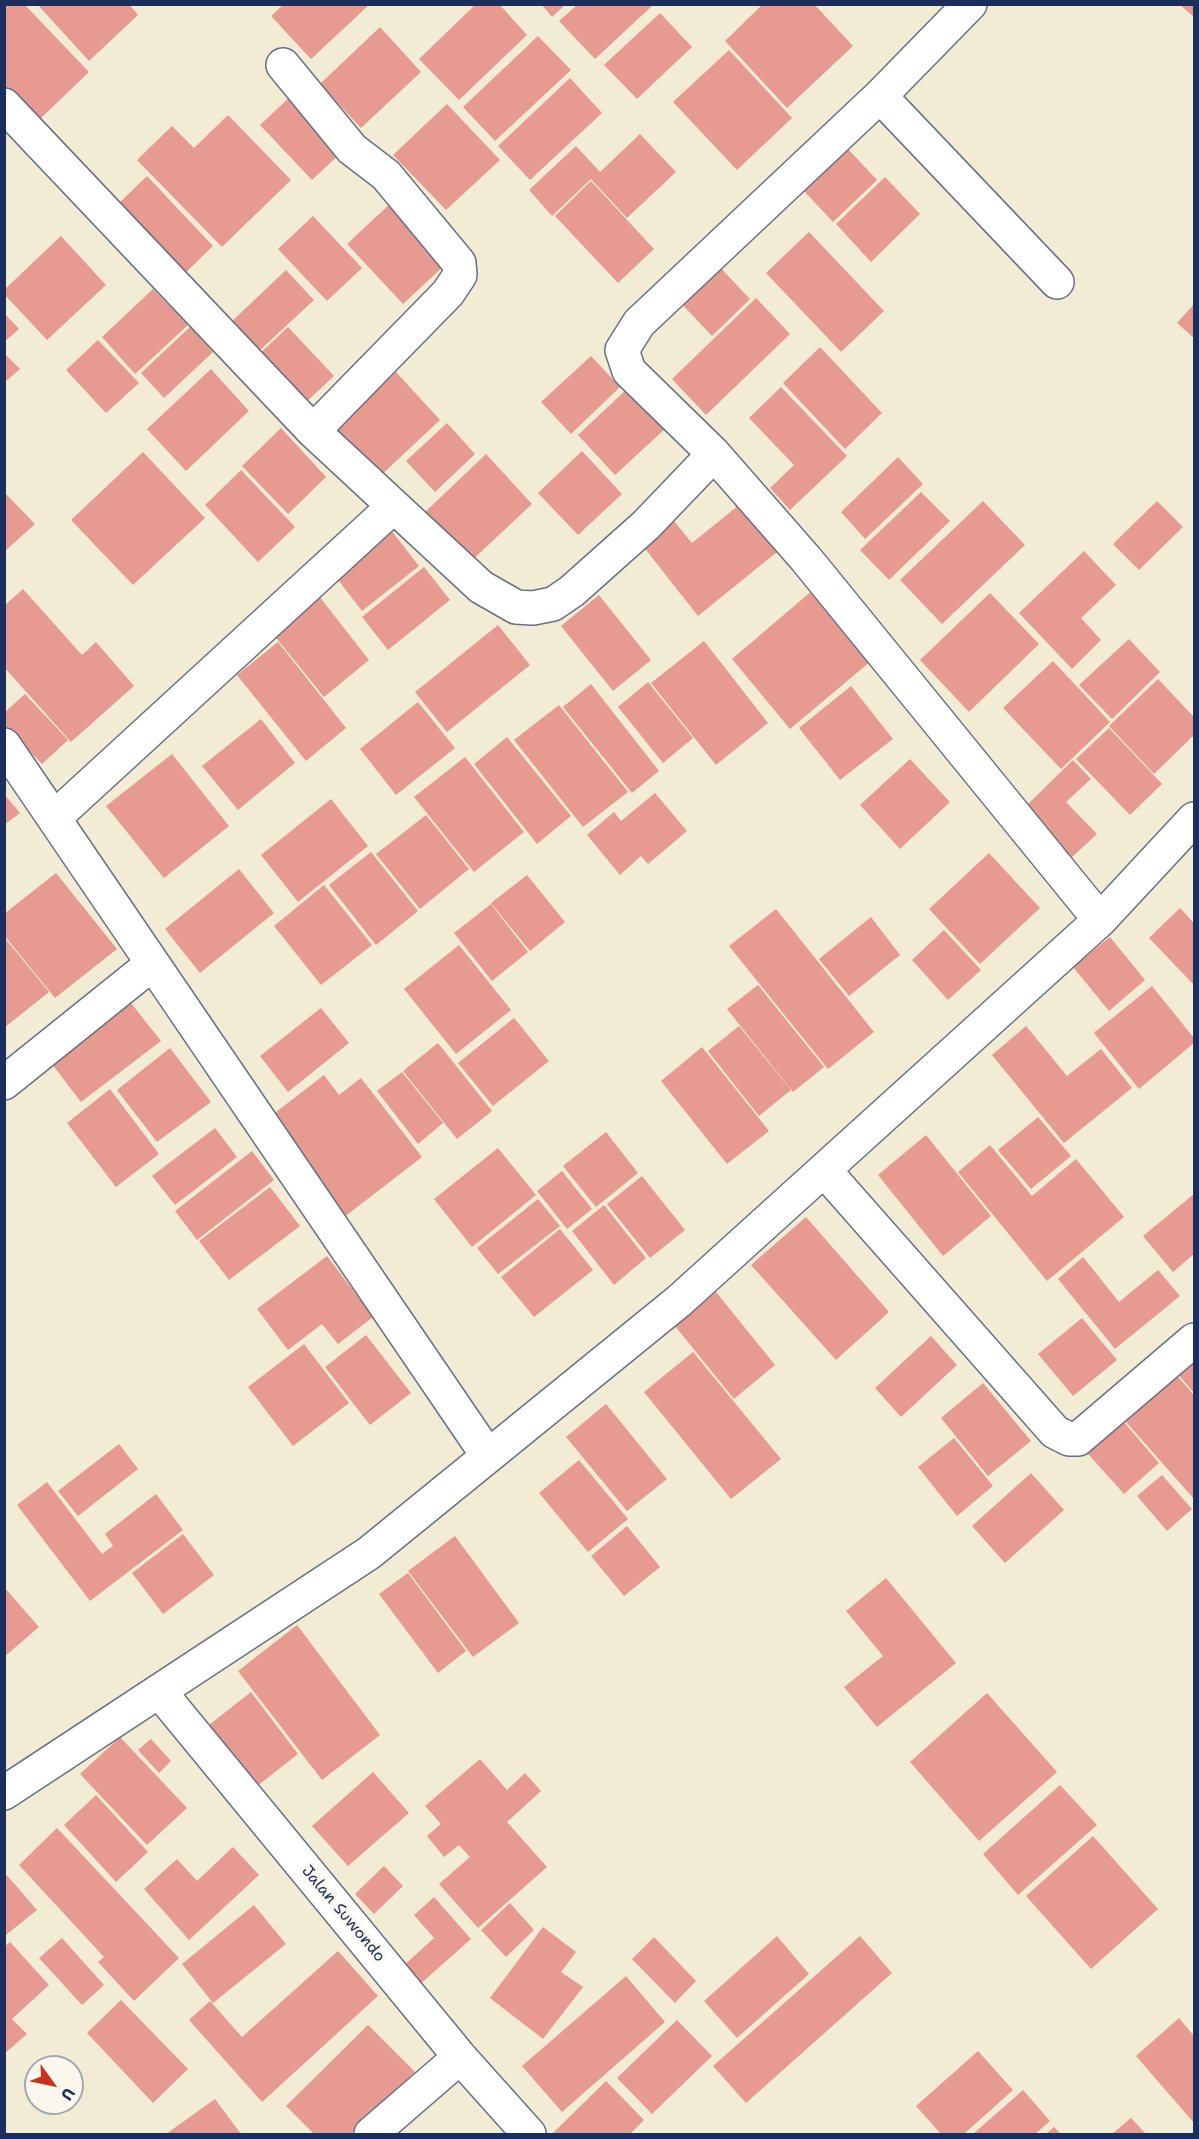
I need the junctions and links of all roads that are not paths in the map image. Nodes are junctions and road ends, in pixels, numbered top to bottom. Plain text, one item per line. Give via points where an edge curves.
1 (969, 4) edge
2 (283, 65) dead end
3 (880, 96) junction
4 (4, 105) edge
5 (1057, 282) dead end
6 (312, 431) junction
7 (714, 454) junction
8 (393, 507) junction
9 (4, 745) edge
10 (54, 818) junction
11 (1194, 819) edge
12 (1100, 920) junction
13 (152, 964) junction
14 (4, 1083) edge
15 (824, 1170) junction
16 (1194, 1340) edge
17 (488, 1456) junction
18 (159, 1691) junction
19 (4, 1793) edge
20 (460, 2057) junction
21 (371, 2134) edge
22 (529, 2134) edge

1 - 3 street
2 - 6 street via 352,149 386,175 459,263 460,275 448,293
3 - 5 street
3 - 7 street via 639,323 622,350 629,371
4 - 6 street
6 - 8 street
7 - 8 street via 646,525 572,591 553,604 533,608 516,607 481,587
7 - 12 street via 806,559
8 - 10 street
9 - 10 street
10 - 13 street
11 - 12 street
12 - 15 street
13 - 14 street
13 - 17 street
15 - 16 street via 1055,1432 1069,1439 1078,1439
15 - 17 street via 679,1301
17 - 18 street via 369,1553
18 - 19 street
18 - 20 street, Jalan Suwondo
20 - 21 street
20 - 22 street, Jalan Suwondo

